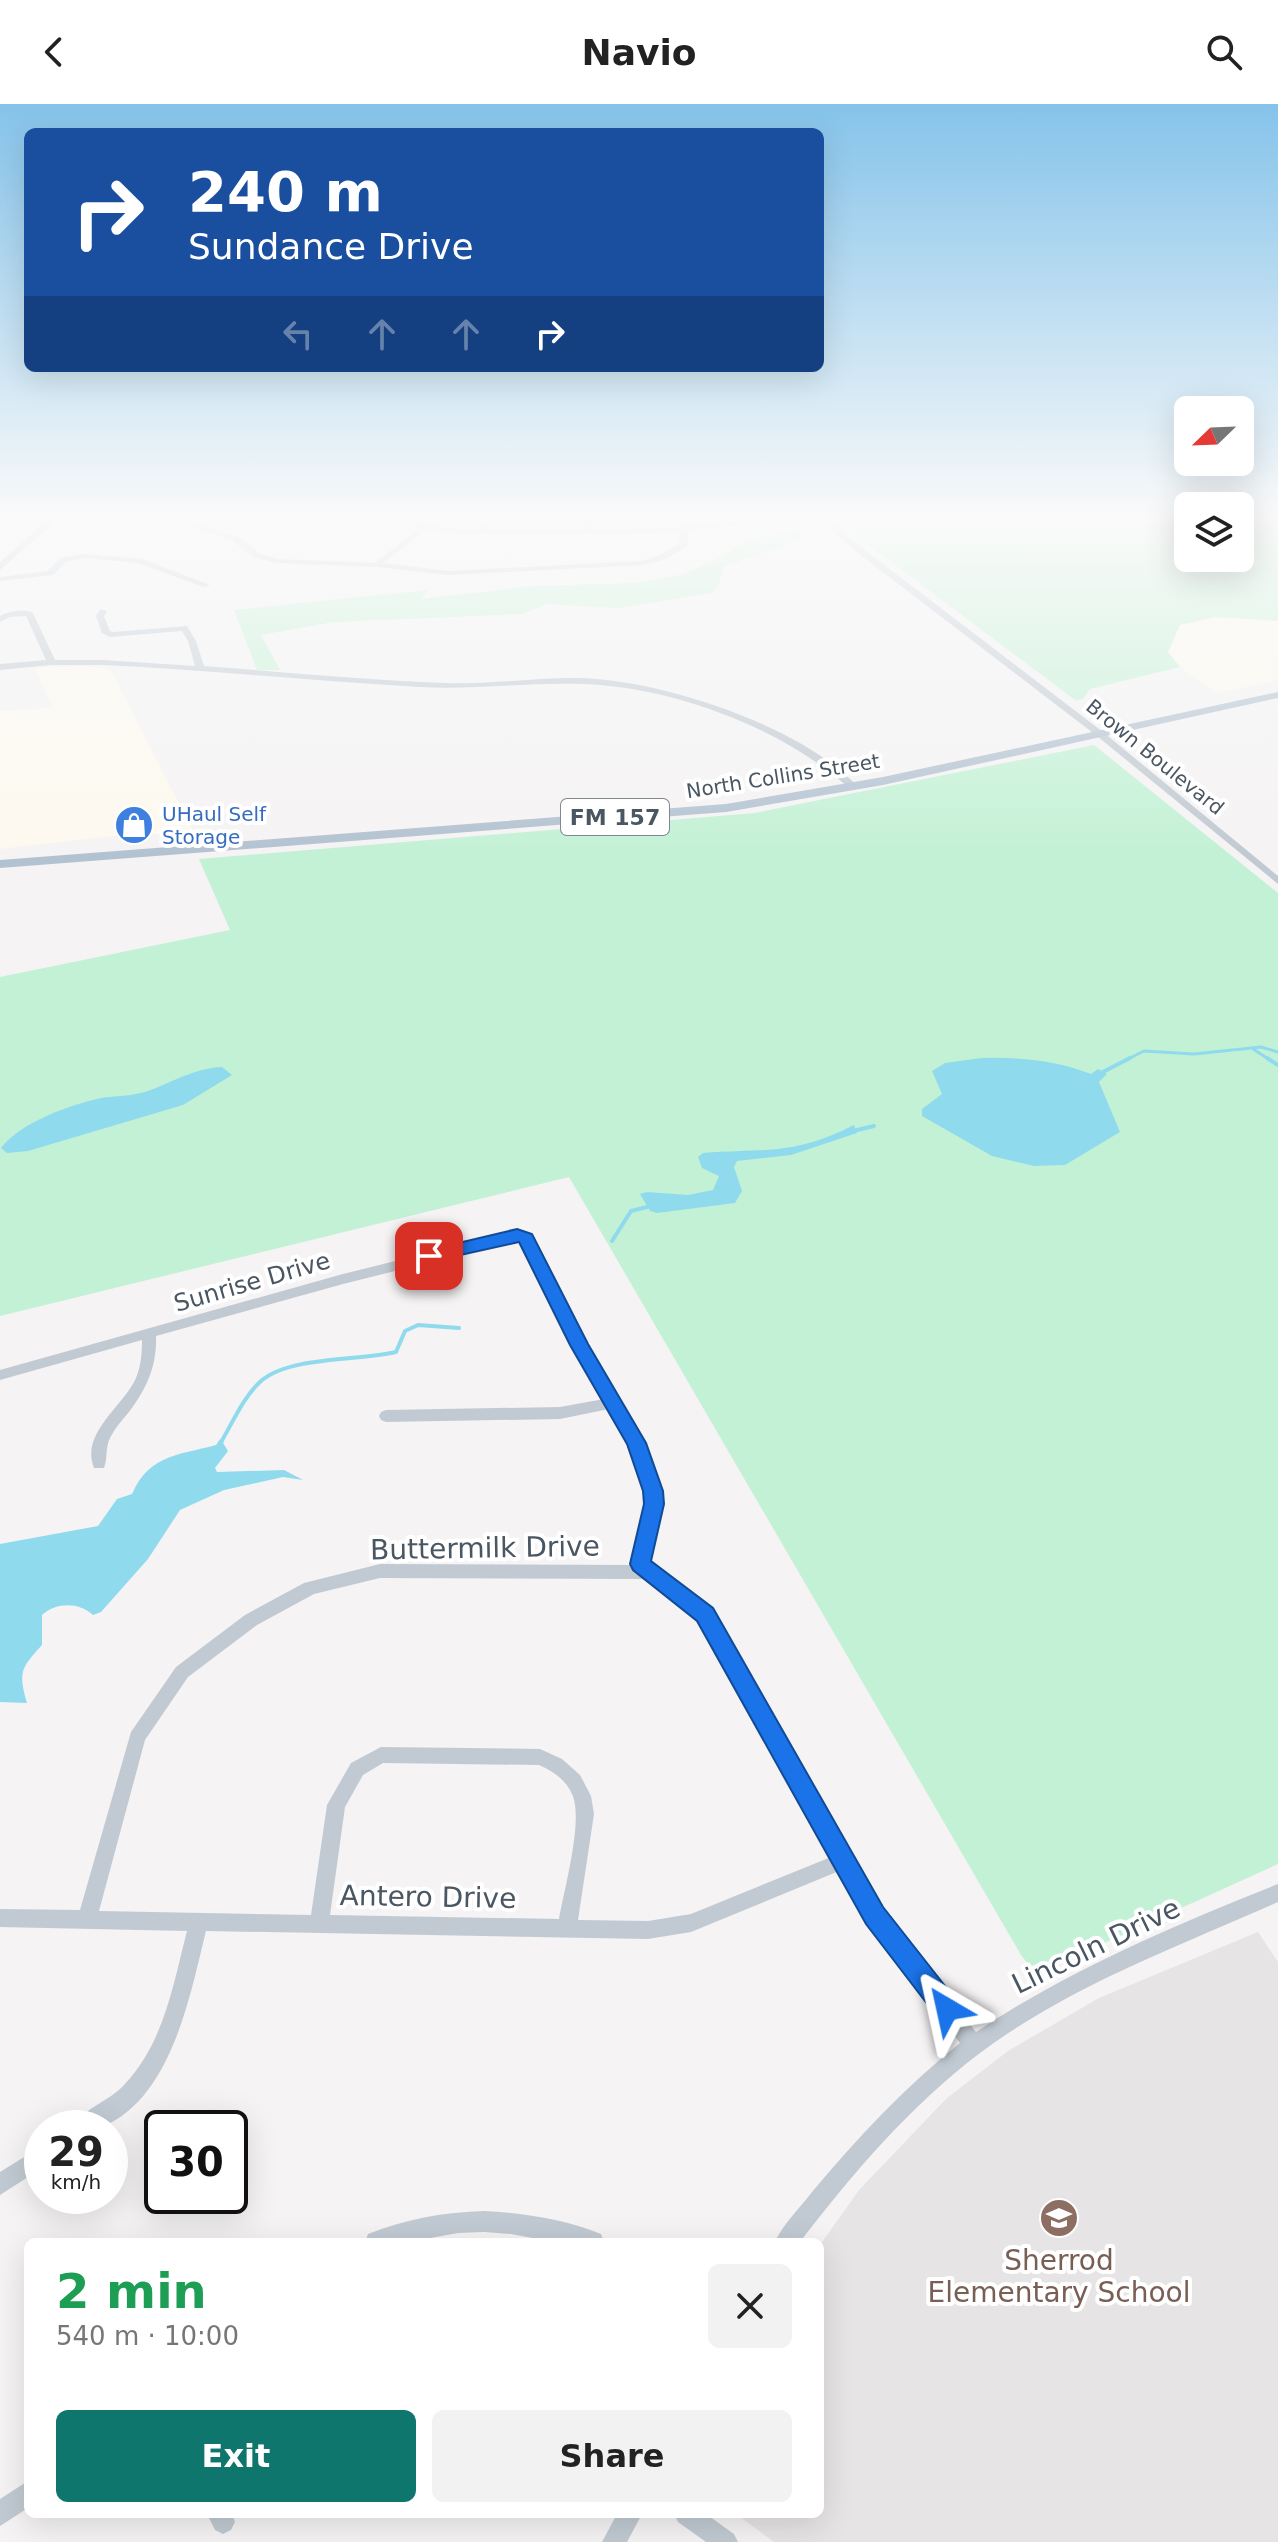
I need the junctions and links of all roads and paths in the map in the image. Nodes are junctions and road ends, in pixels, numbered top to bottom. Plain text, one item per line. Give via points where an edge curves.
1 (37, 628) edge
2 (104, 628) edge
3 (961, 628) edge
4 (51, 661) junction
5 (0, 667) edge
6 (200, 669) junction
7 (1278, 695) edge
8 (1100, 734) junction
9 (853, 787) junction
10 (0, 864) edge
11 (1278, 881) edge
12 (149, 1334) junction
13 (0, 1375) edge
14 (613, 1403) junction
15 (386, 1416) dead end
16 (99, 1464) dead end
17 (646, 1572) junction
18 (842, 1861) junction
19 (1278, 1893) edge
20 (0, 1918) edge
21 (87, 1919) junction
22 (199, 1920) junction
23 (319, 1923) junction
24 (567, 1929) junction
25 (974, 2045) junction
26 (107, 2110) edge
27 (24, 2168) edge
28 (0, 2185) edge
29 (388, 2238) edge
30 (580, 2238) edge
31 (789, 2238) edge
32 (24, 2496) edge
33 (0, 2514) edge
34 (628, 2518) edge
35 (692, 2518) edge
36 (614, 2542) edge
37 (726, 2542) edge

1 - 4 street
2 - 6 street via 113,635 184,628
3 - 8 street, Brown Boulevard
4 - 5 street
4 - 6 street
6 - 9 street via 473,687 623,684 791,741 823,759
7 - 8 main road, North Collins Street / FM 157
8 - 9 main road, North Collins Street / FM 157
8 - 11 street, Brown Boulevard
9 - 10 main road, North Collins Street / FM 157 via 726,808
12 - 13 street, Sunrise Drive
12 - 14 street, Sunrise Drive via 517,1235 526,1238
12 - 16 street via 148,1373 100,1440
14 - 15 street via 560,1413
14 - 17 street via 636,1443 653,1491 651,1527 640,1564
17 - 18 street via 705,1614
17 - 21 street, Buttermilk Drive via 380,1571 310,1588 251,1620 182,1672 137,1737
18 - 24 street, Antero Drive via 691,1923 648,1930
18 - 25 street via 874,1915
19 - 25 street, Lincoln Drive via 1073,1987
20 - 21 street, Antero Drive
21 - 22 street, Antero Drive
22 - 23 street, Antero Drive
22 - 26 street via 176,2006 151,2066 131,2093
23 - 24 street, Antero Drive
23 - 24 street via 336,1805 357,1769 381,1755 540,1757 557,1763 573,1778 586,1807
25 - 31 street, Lincoln Drive via 893,2115
27 - 28 street
29 - 30 street via 425,2225 488,2219
32 - 33 street
34 - 36 street
35 - 37 street

